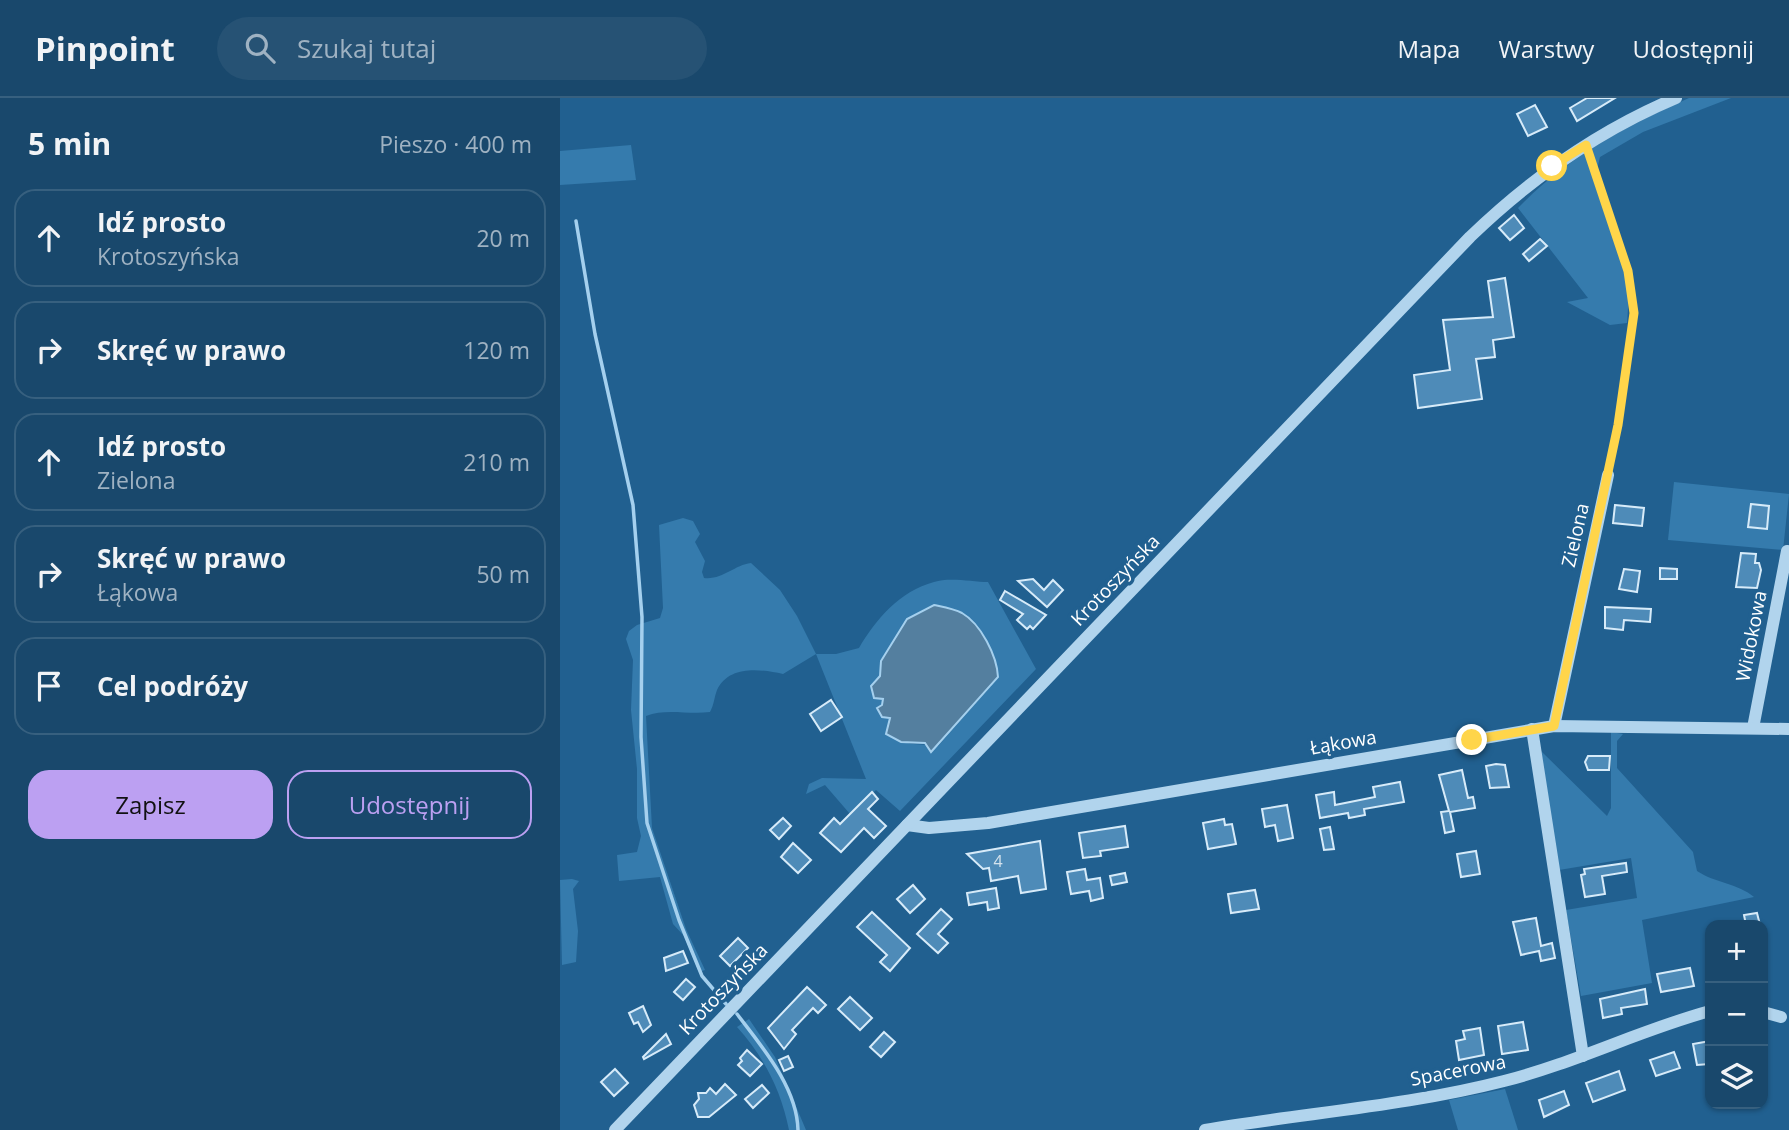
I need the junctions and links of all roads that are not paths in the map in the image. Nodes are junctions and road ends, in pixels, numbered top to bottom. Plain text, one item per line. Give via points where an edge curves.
1 (1676, 98) edge
2 (1608, 475) road end
3 (1787, 551) dead end
4 (1554, 726) junction
5 (1532, 729) junction
6 (1754, 729) junction
7 (1789, 729) edge
8 (907, 825) junction
9 (1705, 1013) edge
10 (1768, 1013) edge
11 (1781, 1017) dead end
12 (1583, 1056) junction
13 (615, 1130) edge
14 (1205, 1130) edge

1 - 8 street, Krotoszyńska via 1586,145 1513,197 1444,263
2 - 4 street, Zielona
3 - 6 street, Widokowa
4 - 5 street, Łąkowa
4 - 6 street, Łąkowa
5 - 8 street, Łąkowa via 988,823 929,828
5 - 12 street
6 - 7 street, Łąkowa
8 - 13 street, Krotoszyńska
9 - 12 street, Spacerowa
10 - 11 street
12 - 14 street, Spacerowa via 1451,1094

